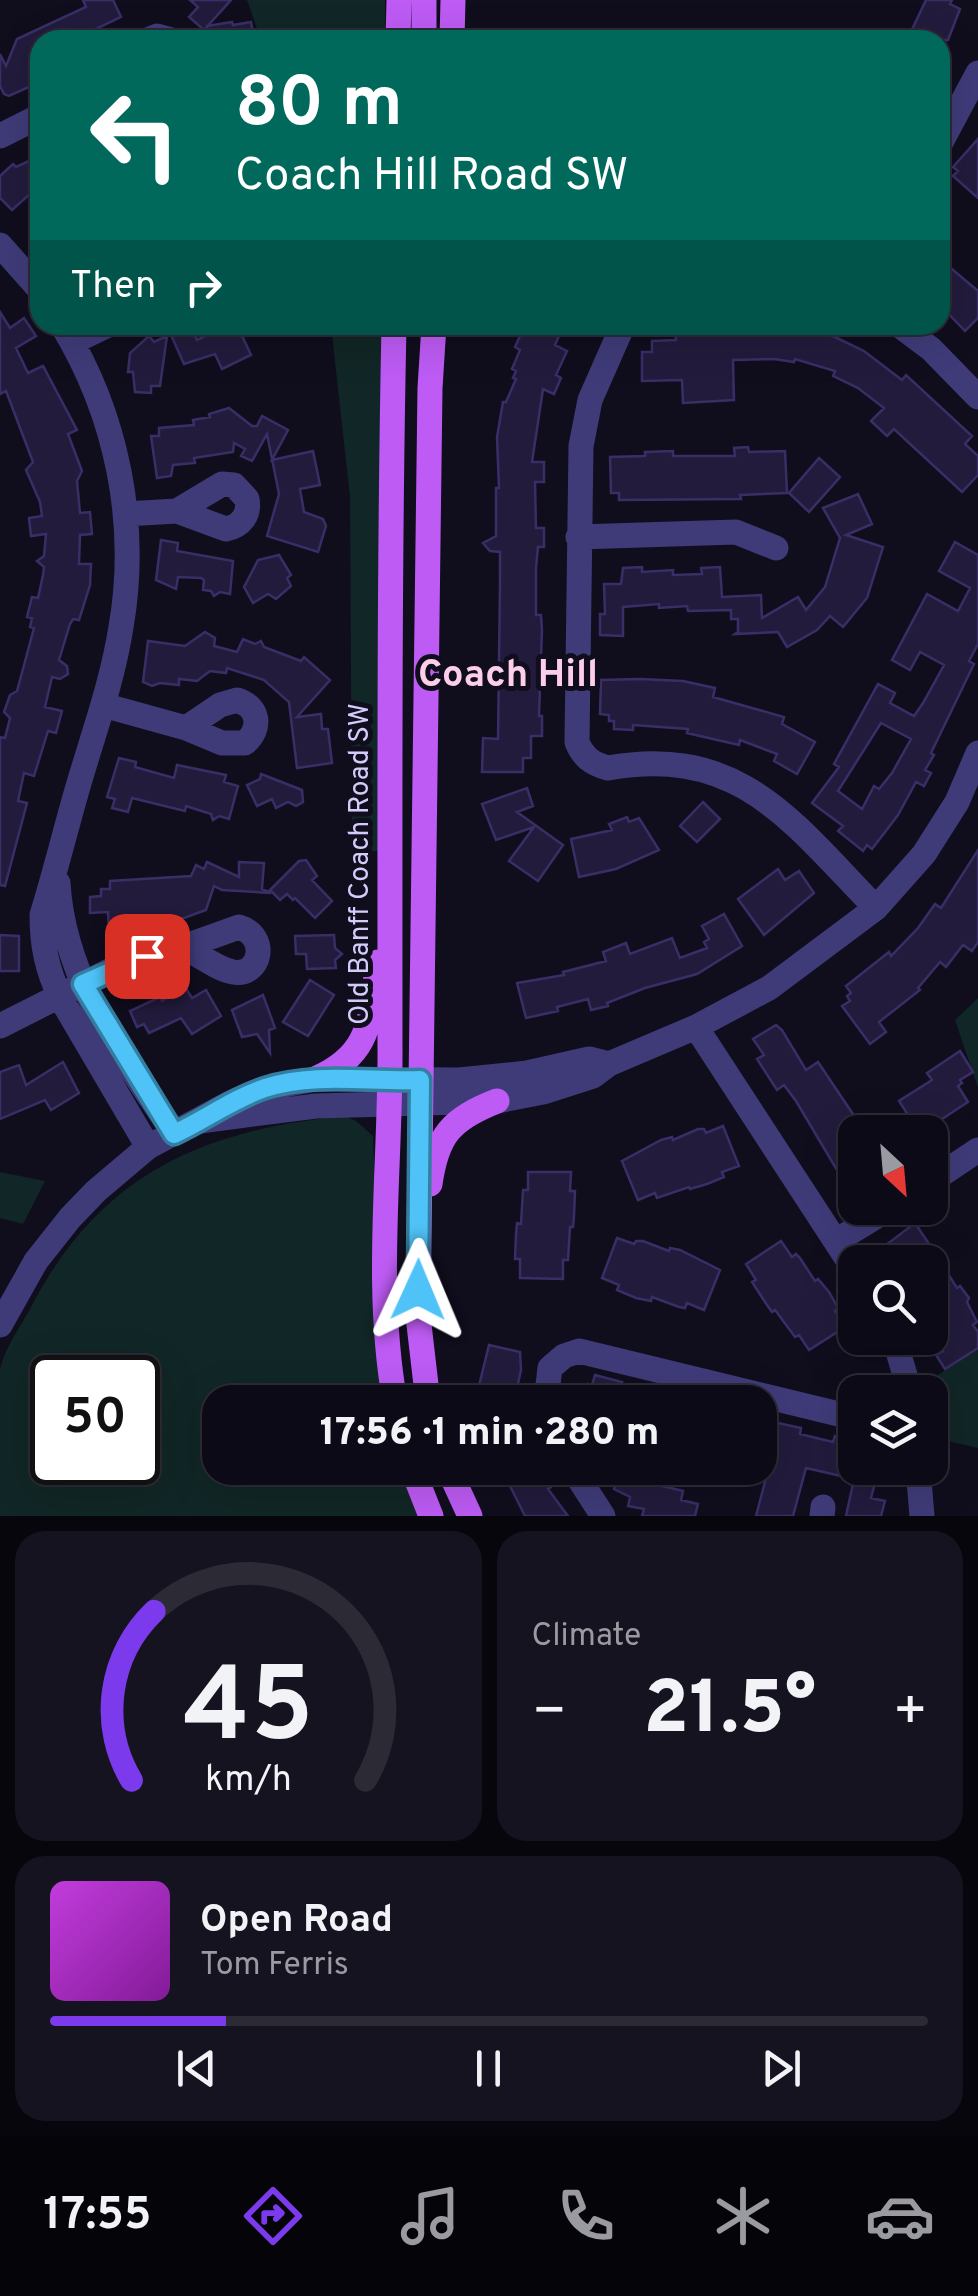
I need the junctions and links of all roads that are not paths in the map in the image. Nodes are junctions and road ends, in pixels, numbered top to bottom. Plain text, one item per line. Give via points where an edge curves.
1 (399, 0) edge
2 (424, 0) edge
3 (453, 0) edge
4 (398, 30) edge
5 (424, 30) edge
6 (452, 30) edge
7 (977, 77) edge
8 (30, 121) edge
9 (950, 126) edge
10 (0, 136) edge
11 (0, 245) edge
12 (30, 279) edge
13 (69, 335) edge
14 (394, 335) edge
15 (426, 335) edge
16 (433, 335) edge
17 (619, 335) edge
18 (912, 335) edge
19 (430, 388) junction
20 (978, 397) edge
21 (177, 511) dead end
22 (125, 514) junction
23 (578, 536) junction
24 (776, 548) dead end
25 (103, 706) junction
26 (186, 728) dead end
27 (978, 753) edge
28 (390, 888) junction
29 (876, 908) junction
30 (183, 947) dead end
31 (71, 990) junction
32 (0, 1026) edge
33 (696, 1027) junction
34 (609, 1064) junction
35 (315, 1079) junction
36 (420, 1092) junction
37 (390, 1094) junction
38 (497, 1101) junction
39 (200, 1122) junction
40 (174, 1134) junction
41 (148, 1147) junction
42 (978, 1150) edge
43 (948, 1170) edge
44 (863, 1225) edge
45 (836, 1242) junction
46 (838, 1245) edge
47 (418, 1264) junction
48 (0, 1324) edge
49 (392, 1385) edge
50 (426, 1385) edge
51 (548, 1385) edge
52 (719, 1385) edge
53 (777, 1399) edge
54 (838, 1414) edge
55 (419, 1485) edge
56 (456, 1485) edge
57 (583, 1485) edge
58 (919, 1485) edge
59 (432, 1516) edge
60 (470, 1516) edge
61 (603, 1516) edge
62 (922, 1516) edge

1 - 4 main road
2 - 5 main road
3 - 6 main road
7 - 9 street
8 - 10 street
11 - 12 street
13 - 22 street via 112,436
14 - 28 main road, Old Banff Coach Road SW
15 - 19 main road
16 - 19 main road
17 - 23 street via 586,418
18 - 20 street
19 - 36 main road
21 - 22 street
22 - 25 street via 126,588
23 - 24 street via 736,532
23 - 29 street via 576,742 584,756 608,768 664,761 745,786 790,819
25 - 26 street
25 - 31 street via 56,869
27 - 29 street via 924,854
28 - 35 main road via 361,1042 337,1070
28 - 37 main road, Old Banff Coach Road SW
29 - 33 street via 769,988
30 - 31 street via 123,964
31 - 32 street
31 - 40 street
31 - 41 street
33 - 34 street
33 - 45 street
34 - 36 street via 589,1059
34 - 38 street via 582,1080
35 - 37 street
35 - 39 street via 264,1089
36 - 37 street
36 - 38 street
36 - 47 main road
37 - 39 street
37 - 49 main road, Old Banff Coach Road SW via 384,1277
38 - 47 main road via 468,1112 438,1147
39 - 40 street
40 - 41 street
41 - 48 street via 56,1234
42 - 43 street
44 - 45 street
45 - 46 street
47 - 50 main road
51 - 52 street via 550,1368 579,1351
53 - 54 street
55 - 59 main road
56 - 60 main road
57 - 61 street
58 - 62 street

